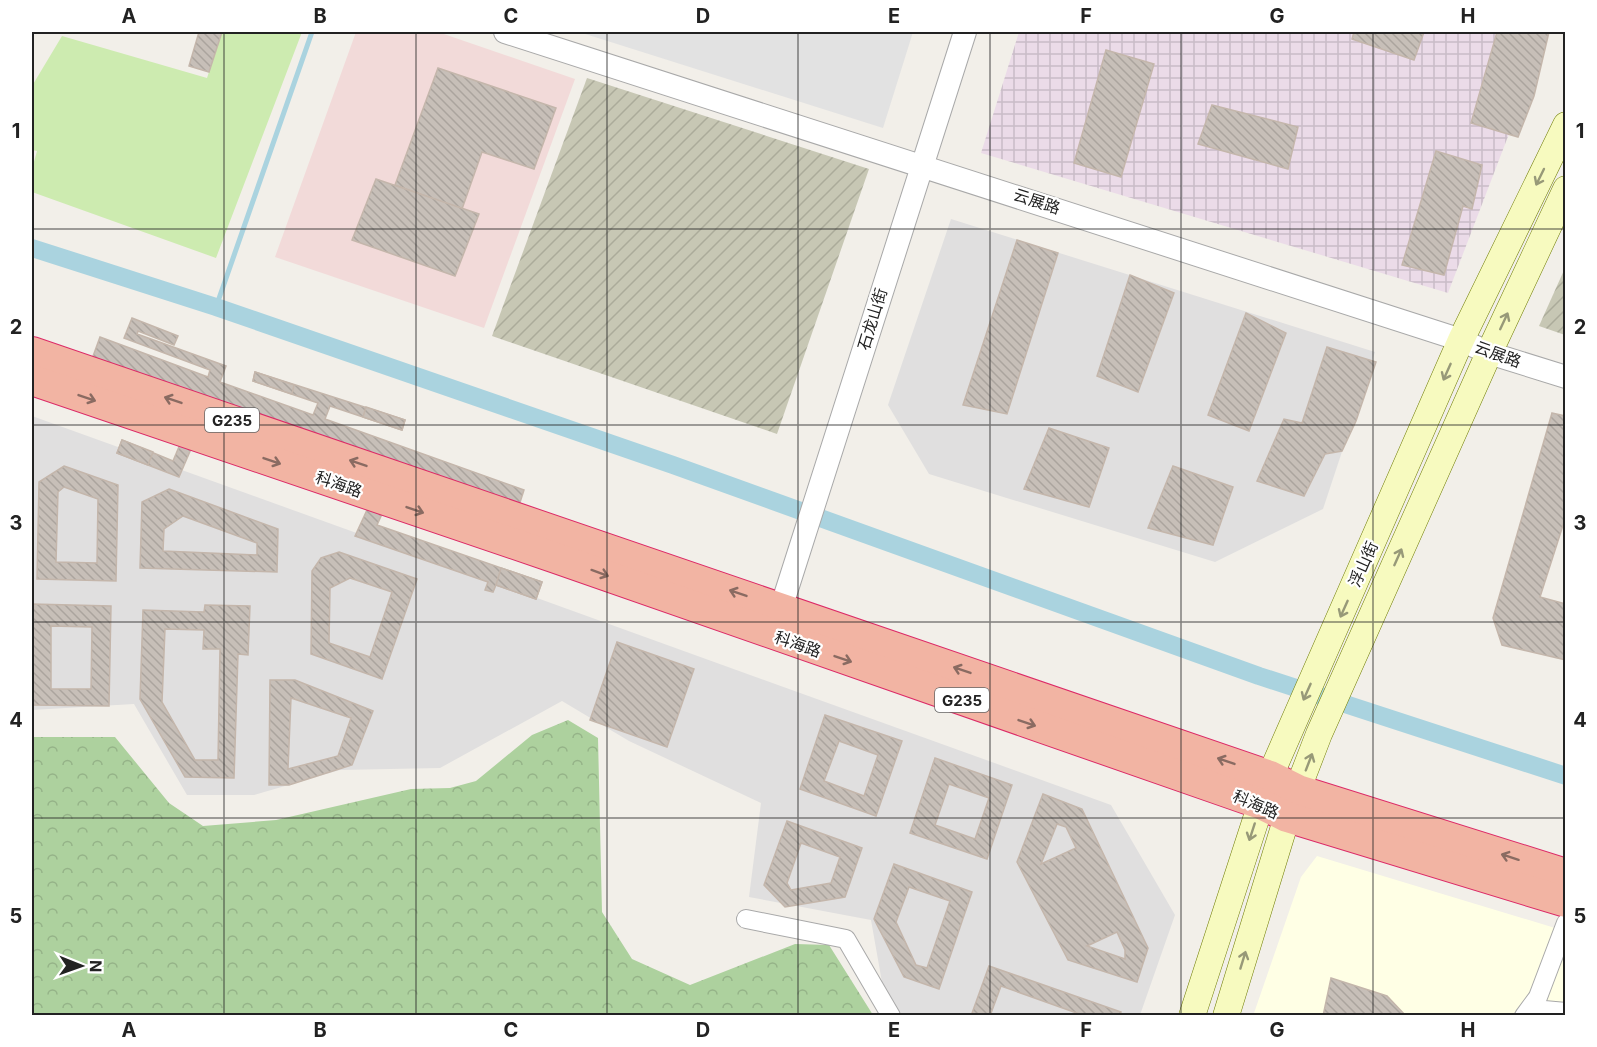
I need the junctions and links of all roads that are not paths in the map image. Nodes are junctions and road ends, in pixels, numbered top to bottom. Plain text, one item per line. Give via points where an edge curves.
1 (506, 32) edge
2 (965, 32) edge
3 (1566, 125) edge
4 (921, 164) junction
5 (1566, 189) edge
6 (1461, 340) junction
7 (32, 352) edge
8 (1489, 353) junction
9 (1566, 377) edge
10 (32, 380) edge
11 (782, 608) junction
12 (1279, 797) junction
13 (1566, 874) edge
14 (1566, 902) edge
15 (746, 919) dead end
16 (1566, 923) edge
17 (1566, 1012) edge
18 (891, 1016) edge
19 (1192, 1016) edge
20 (1226, 1016) edge
21 (1524, 1016) edge
22 (1529, 1016) edge

1 - 4 street, 云展路
2 - 4 street, 石龙山街
3 -> 6 main road, 浮山街
4 - 6 street, 云展路
4 - 11 street, 石龙山街
8 -> 5 main road, 浮山街
6 - 8 street, 云展路
6 -> 12 main road, 浮山街 via 1293,725
11 -> 7 highway, 科海路 / G235
8 - 9 street, 云展路
12 -> 8 main road, 浮山街 via 1319,734
10 -> 12 highway, 科海路 / G235
12 -> 11 highway, 科海路 / G235
13 -> 12 highway, 科海路 / G235
12 - 14 highway, 科海路 / G235
12 -> 19 main road, 浮山街
20 -> 12 main road, 浮山街
15 - 18 street via 846,939
16 - 21 street via 1538,997
17 - 22 street via 1544,1010

